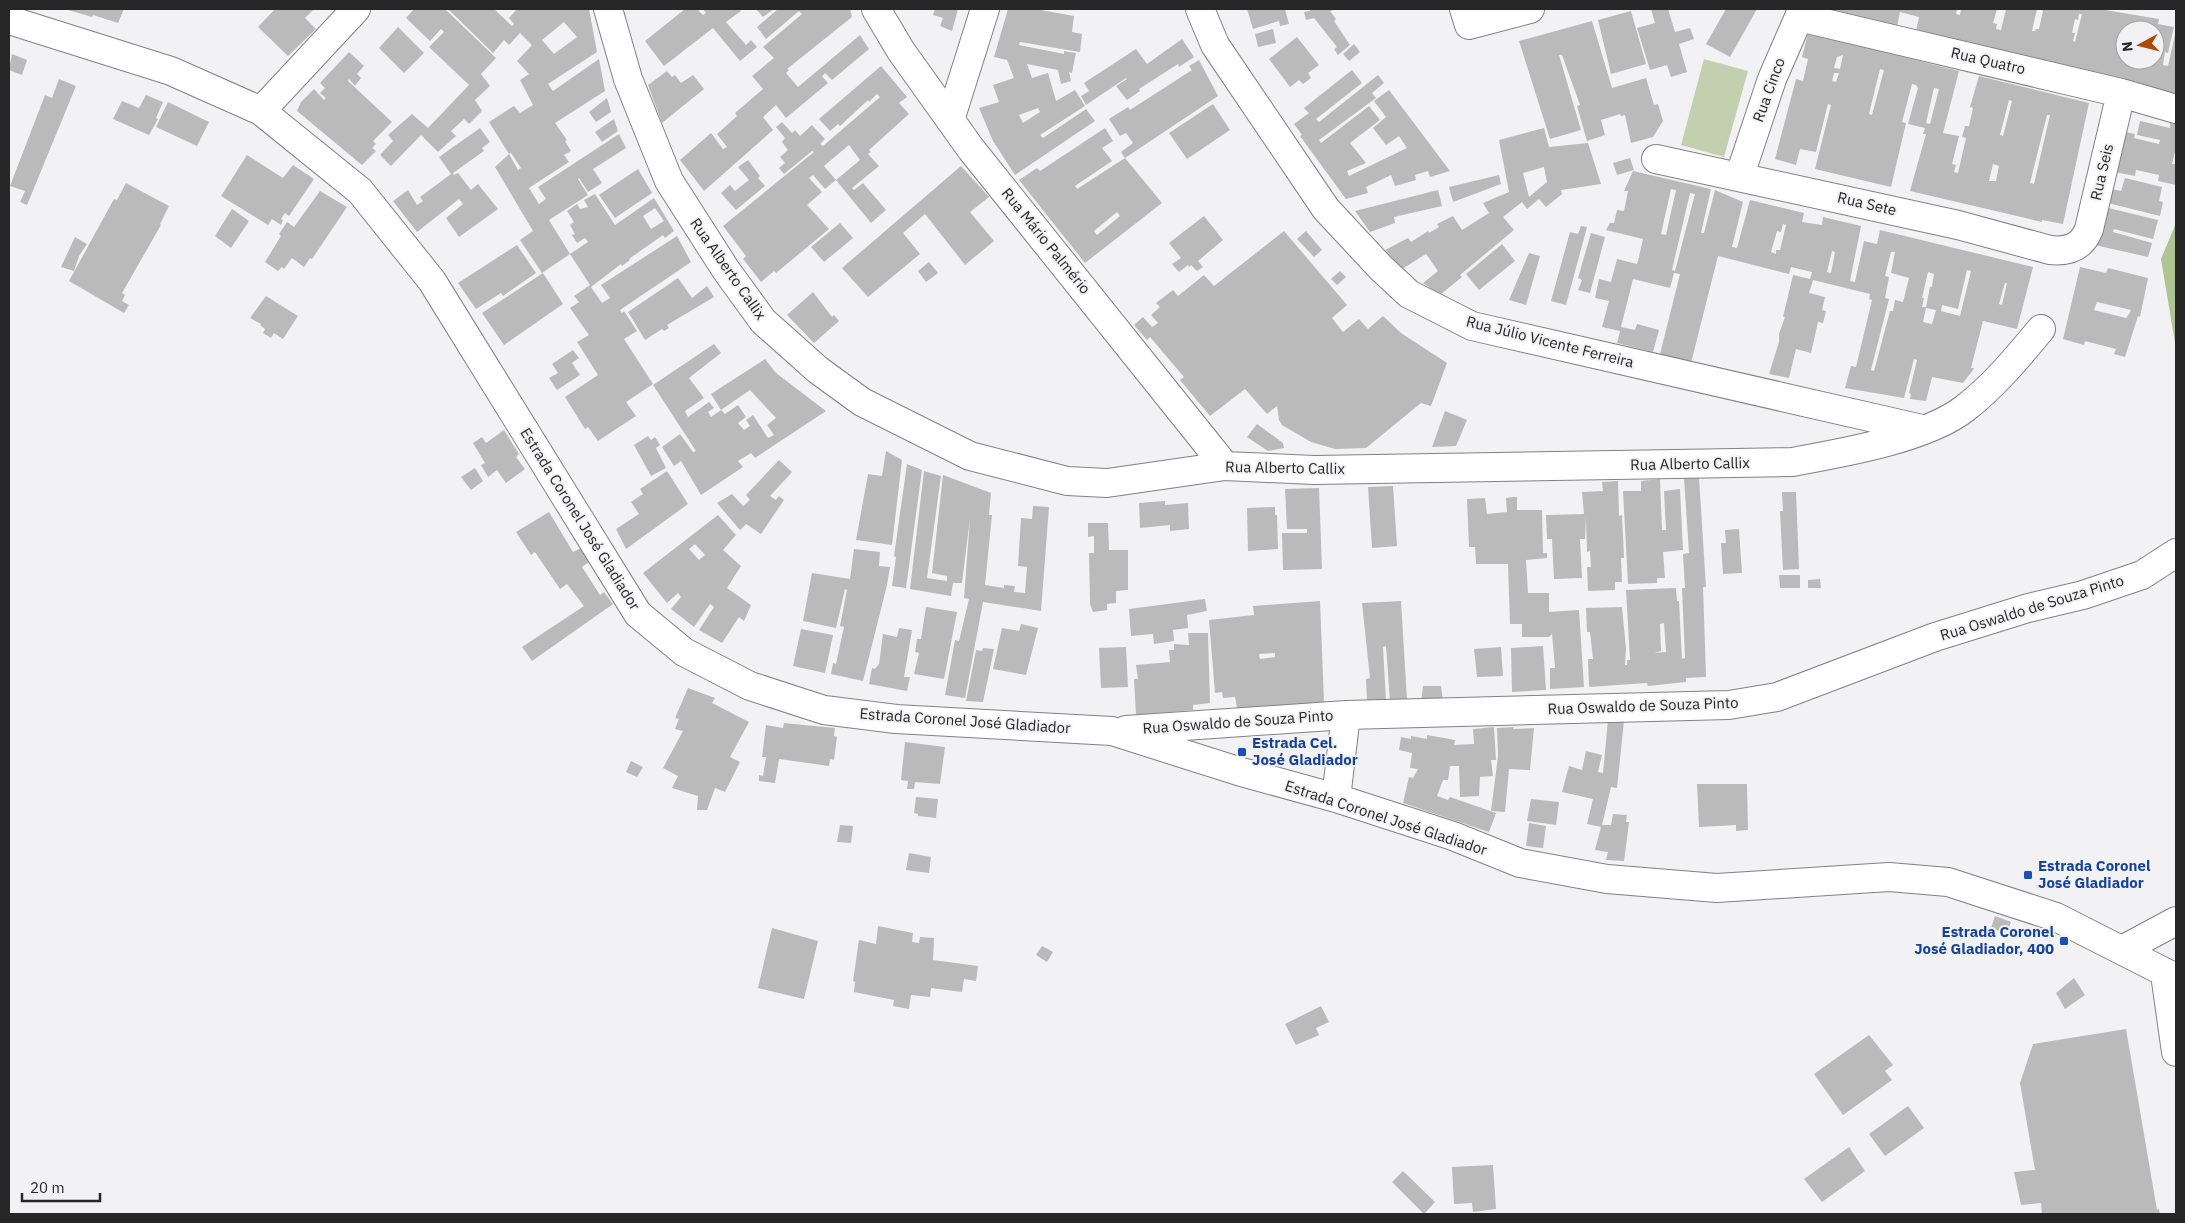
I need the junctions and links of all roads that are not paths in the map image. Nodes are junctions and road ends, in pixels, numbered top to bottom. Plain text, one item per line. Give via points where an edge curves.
1 (356, 9) edge
2 (608, 9) edge
3 (876, 9) edge
4 (985, 9) edge
5 (1200, 9) edge
6 (1464, 9) edge
7 (1530, 9) edge
8 (1802, 13) edge
9 (9, 20) edge
10 (2121, 93) junction
11 (2176, 109) edge
12 (261, 111) junction
13 (950, 120) junction
14 (1656, 158) dead end
15 (1740, 175) junction
16 (2076, 247) joint
17 (2040, 329) dead end
18 (1925, 430) junction
19 (1225, 466) junction
20 (2176, 553) edge
21 (1346, 715) junction
22 (1112, 731) junction
23 (1336, 798) junction
24 (2176, 921) edge
25 (2122, 950) junction
26 (2171, 976) edge
27 (2176, 1052) edge

1 - 12 street
2 - 19 street, Rua Alberto Callix via 628,79 669,181 763,321 818,370 862,402 970,456 1067,481 1107,483
3 - 13 street, Rua Mário Palmério
4 - 13 street
5 - 18 street, Rua Júlio Vicente Ferreira via 1215,45 1326,209 1380,268 1409,294 1472,326
6 - 7 street via 1469,25
8 - 10 street, Rua Quatro
8 - 15 street, Rua Cinco via 1772,79
9 - 12 street, Estrada Coronel José Gladiador via 171,71
10 - 11 street, Rua Quatro
10 - 16 street, Rua Seis via 2089,229 2085,239
12 - 22 street, Estrada Coronel José Gladiador via 360,190 432,281 638,614 684,652 750,686 824,710 896,719
13 - 19 street, Rua Mário Palmério
14 - 15 street, Rua Sete
15 - 16 street, Rua Sete via 1958,225 2050,250
17 - 18 street, Rua Alberto Callix via 1992,385 1962,410
18 - 19 street, Rua Alberto Callix via 1850,451 1792,462 1314,470
20 - 21 street, Rua Oswaldo de Souza Pinto via 2142,575 1935,637 1777,697 1729,705
21 - 22 street, Rua Oswaldo de Souza Pinto
21 - 23 street
22 - 23 street, Estrada Coronel José Gladiador
23 - 25 street, Estrada Coronel José Gladiador via 1452,836 1520,863 1607,879 1717,888 1889,877 1948,882 2056,917
24 - 25 street
25 - 26 street, Estrada Coronel José Gladiador
26 - 27 street

